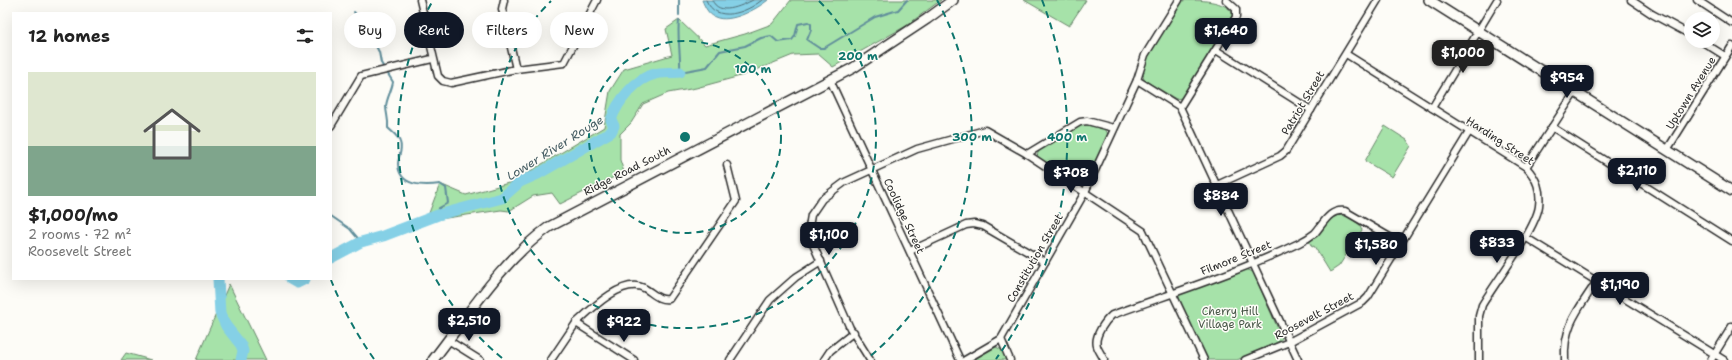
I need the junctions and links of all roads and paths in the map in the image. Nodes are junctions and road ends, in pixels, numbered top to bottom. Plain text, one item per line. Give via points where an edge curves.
1 (420, 0) edge
2 (504, 0) edge
3 (597, 0) edge
4 (953, 0) edge
5 (1179, 0) edge
6 (1226, 0) edge
7 (1378, 0) edge
8 (1429, 0) edge
9 (1497, 0) edge
10 (1631, 0) edge
11 (1698, 0) edge
12 (1732, 23) edge
13 (1479, 31) junction
14 (1684, 31) edge
15 (1732, 46) edge
16 (1712, 48) edge
17 (1216, 50) junction
18 (1346, 54) junction
19 (1725, 56) junction
20 (432, 59) junction
21 (516, 69) junction
22 (830, 80) junction
23 (1137, 80) junction
24 (1575, 92) junction
25 (1180, 107) junction
26 (1432, 108) junction
27 (1311, 110) junction
28 (332, 124) edge
29 (1552, 127) junction
30 (1114, 128) junction
31 (1469, 132) junction
32 (1667, 150) junction
33 (1027, 154) junction
34 (727, 166) dead end
35 (1526, 167) junction
36 (871, 170) junction
37 (1216, 185) junction
38 (1732, 191) edge
39 (1085, 192) junction
40 (1525, 237) junction
41 (1732, 241) edge
42 (1400, 243) junction
43 (910, 251) junction
44 (821, 261) junction
45 (1044, 262) junction
46 (1253, 264) junction
47 (1597, 281) junction
48 (1173, 293) junction
49 (576, 323) junction
50 (1732, 326) edge
51 (854, 332) junction
52 (1001, 339) junction
53 (448, 340) junction
54 (1289, 342) junction
55 (1713, 357) edge
56 (433, 360) edge
57 (480, 360) edge
58 (551, 360) edge
59 (634, 360) edge
60 (730, 360) edge
61 (824, 360) edge
62 (870, 360) edge
63 (960, 360) edge
64 (965, 360) edge
65 (1010, 360) edge
66 (1104, 360) edge
67 (1204, 360) edge
68 (1246, 360) edge
69 (1298, 360) edge
70 (1479, 360) edge
71 (1564, 360) edge
72 (1724, 360) edge

1 - 20 street
2 - 21 street via 502,9
3 - 21 street via 564,63
4 - 22 main road, Ridge Road South via 881,50
5 - 23 street, Constitution Street via 1145,55
6 - 17 street via 1236,9 1236,17
7 - 18 street, Patriot Street
8 - 13 main road
9 - 13 street
10 - 14 street
11 - 12 street
13 - 24 main road
13 - 26 street
15 - 19 street, Uptown Avenue
16 - 19 street
17 - 25 street
17 - 27 street
18 - 26 street, Harding Street
18 - 27 street, Patriot Street
19 - 32 street, Uptown Avenue
20 - 21 street via 438,76 446,82
20 - 28 street via 361,76
22 - 36 street, Coolidge Street
22 - 53 main road, Ridge Road South via 549,227 511,260
23 - 25 street
23 - 30 street, Constitution Street
24 - 29 street
24 - 32 main road
25 - 37 street
26 - 31 street, Harding Street
27 - 37 street, Patriot Street via 1286,151 1280,156
29 - 35 street
29 - 41 street
30 - 33 street via 1087,121 1080,122
30 - 39 street, Constitution Street
31 - 35 street, Harding Street
31 - 42 street, Roosevelt Street
32 - 38 main road
33 - 36 street via 985,130 918,149
33 - 39 street
34 - 49 street via 736,201 669,299 663,300 637,285 628,286 593,307
35 - 40 street, Harding Street via 1537,182 1540,192 1537,216
36 - 43 street, Coolidge Street
36 - 44 street via 833,190 822,199 811,215 808,233
37 - 46 street
39 - 45 street, Constitution Street
39 - 48 street via 1143,231
40 - 47 street
40 - 70 street, Harding Street via 1482,305 1479,316
42 - 46 street, Filmore Street via 1350,213 1339,210 1327,217 1311,236
42 - 54 street, Roosevelt Street via 1363,302
43 - 45 street via 966,225 974,224 983,226
43 - 63 street, Coolidge Street
44 - 51 street
44 - 60 street via 796,277 770,300
45 - 52 street, Constitution Street
46 - 48 street, Filmore Street
46 - 54 street
47 - 55 street
47 - 71 street via 1567,329
48 - 66 street, Filmore Street via 1112,315 1097,339
48 - 67 street
49 - 58 street
49 - 59 street
50 - 55 street
51 - 61 street via 830,351
51 - 62 street
52 - 64 street
52 - 65 street
53 - 56 main road, Ridge Road South
53 - 57 street
54 - 68 street, Roosevelt Street
54 - 69 street
55 - 72 street

